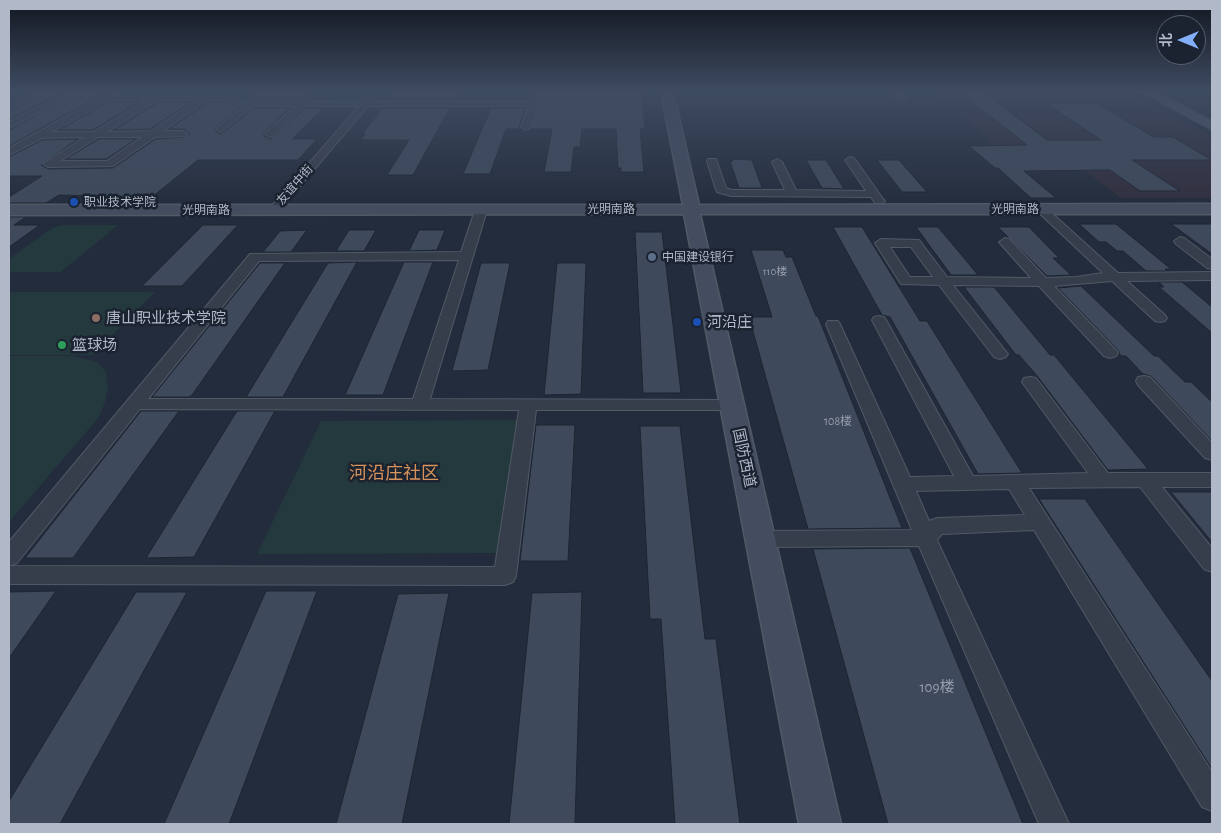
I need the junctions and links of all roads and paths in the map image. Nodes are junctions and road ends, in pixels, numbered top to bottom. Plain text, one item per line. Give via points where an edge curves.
1 (47, 131) edge
2 (102, 131) edge
3 (158, 131) edge
4 (273, 131) edge
5 (342, 131) edge
6 (676, 131) edge
7 (97, 134) junction
8 (153, 134) junction
9 (183, 134) dead end
10 (270, 134) dead end
11 (40, 135) junction
12 (9, 152) edge
13 (850, 160) dead end
14 (712, 161) dead end
15 (777, 162) dead end
16 (792, 194) junction
17 (874, 194) junction
18 (691, 209) junction
19 (885, 209) junction
20 (1041, 209) junction
21 (1212, 209) edge
22 (9, 210) edge
23 (274, 210) junction
24 (481, 210) junction
25 (1180, 241) dead end
26 (1005, 242) dead end
27 (466, 256) junction
28 (1212, 265) edge
29 (1115, 276) junction
30 (1212, 276) edge
31 (1042, 282) junction
32 (1160, 318) dead end
33 (879, 320) dead end
34 (833, 324) dead end
35 (1110, 353) dead end
36 (1000, 354) dead end
37 (1144, 381) dead end
38 (1030, 382) dead end
39 (134, 404) junction
40 (420, 404) junction
41 (528, 404) junction
42 (733, 404) junction
43 (1212, 454) edge
44 (1103, 480) junction
45 (1145, 480) junction
46 (1212, 480) edge
47 (966, 481) junction
48 (1015, 482) junction
49 (903, 484) junction
50 (1040, 522) junction
51 (926, 538) junction
52 (761, 539) junction
53 (9, 557) edge
54 (1212, 562) edge
55 (9, 575) edge
56 (1212, 797) edge
57 (820, 824) edge
58 (1054, 824) edge

1 - 11 street
2 - 7 street
3 - 8 street
4 - 10 street
5 - 23 street, 友谊中街
6 - 18 main road, 国防西道
7 - 8 street
7 - 8 street via 48,164 109,164
7 - 11 street
8 - 9 street
11 - 12 street
13 - 17 street
14 - 16 street via 721,190
15 - 16 street
16 - 17 street
17 - 19 street
18 - 19 main road, 光明南路
18 - 24 main road, 光明南路
18 - 42 main road, 国防西道
19 - 20 main road, 光明南路
20 - 21 main road, 光明南路
20 - 29 street
22 - 23 main road, 光明南路
23 - 24 main road, 光明南路
24 - 27 street
25 - 28 street
26 - 31 street
27 - 39 street via 254,257
27 - 40 street
29 - 30 street
29 - 31 street
29 - 32 street
31 - 35 street
31 - 36 street via 943,281
33 - 47 street
34 - 49 street
37 - 43 street
38 - 44 street
39 - 40 street
39 - 53 street
40 - 41 street
41 - 42 street
41 - 55 street via 504,576
42 - 52 main road, 国防西道
44 - 45 street
44 - 48 street
45 - 46 street
45 - 54 street
47 - 48 street
47 - 49 street
48 - 50 street
49 - 51 street
50 - 51 street via 938,526
50 - 56 street
51 - 52 street
51 - 58 street
52 - 57 main road, 国防西道

